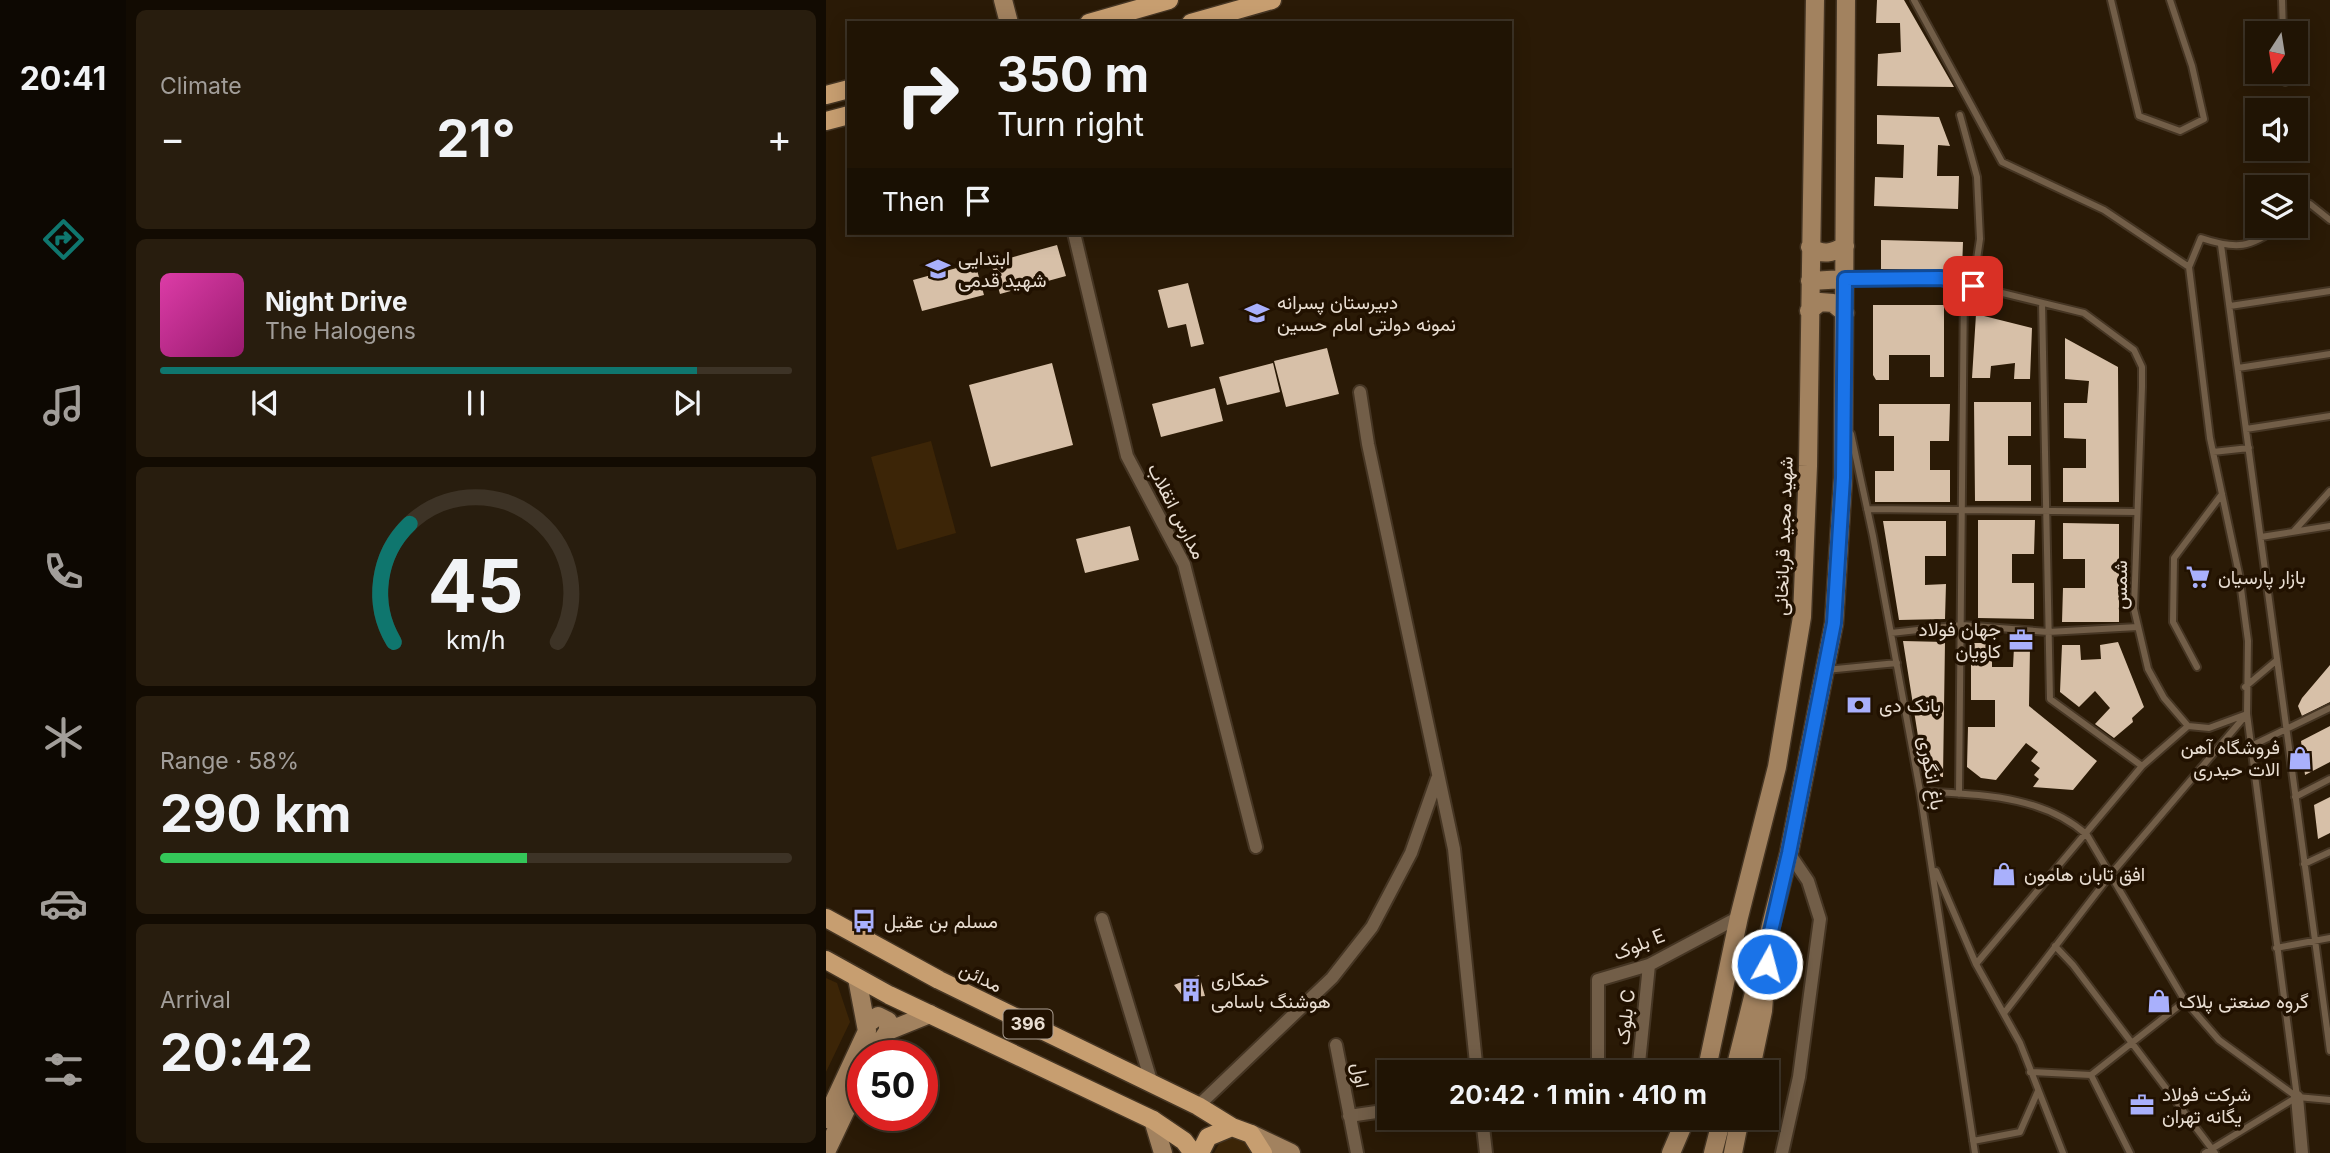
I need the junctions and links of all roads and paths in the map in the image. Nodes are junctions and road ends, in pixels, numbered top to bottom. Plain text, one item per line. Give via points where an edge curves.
1 (1003, 0) edge
2 (1169, 0) edge
3 (1272, 0) edge
4 (1815, 0) edge
5 (1846, 0) edge
6 (1914, 0) edge
7 (2111, 0) edge
8 (2170, 0) edge
9 (2282, 0) edge
10 (1008, 21) edge
11 (1096, 21) edge
12 (1198, 21) edge
13 (2283, 21) edge
14 (847, 90) edge
15 (826, 95) edge
16 (1960, 114) dead end
17 (847, 116) edge
18 (826, 121) edge
19 (2308, 205) edge
20 (2330, 220) edge
21 (1074, 235) edge
22 (2263, 238) edge
23 (2221, 245) junction
24 (1845, 246) junction
25 (1810, 247) junction
26 (2189, 267) junction
27 (1845, 279) junction
28 (1810, 281) junction
29 (1964, 284) junction
30 (1973, 286) junction
31 (2330, 291) edge
32 (2042, 303) junction
33 (2230, 306) junction
34 (1809, 311) junction
35 (1845, 313) junction
36 (2330, 354) edge
37 (2238, 368) junction
38 (1360, 392) dead end
39 (1843, 401) junction
40 (2330, 416) edge
41 (2246, 429) junction
42 (2249, 448) junction
43 (2213, 452) junction
44 (2330, 491) edge
45 (2222, 494) junction
46 (1867, 509) junction
47 (1964, 510) junction
48 (2048, 511) junction
49 (2137, 512) junction
50 (2330, 526) edge
51 (2294, 531) junction
52 (2261, 537) junction
53 (1962, 625) junction
54 (2138, 627) junction
55 (2048, 632) junction
56 (1891, 633) junction
57 (2277, 660) junction
58 (1897, 663) junction
59 (2197, 667) dead end
60 (1826, 670) junction
61 (2245, 687) junction
62 (2330, 708) edge
63 (2247, 714) junction
64 (2188, 726) junction
65 (2286, 730) junction
66 (2251, 746) junction
67 (2141, 766) junction
68 (1437, 779) junction
69 (2330, 779) edge
70 (1920, 791) junction
71 (1959, 794) junction
72 (2295, 797) junction
73 (2087, 835) junction
74 (1256, 847) dead end
75 (2330, 852) edge
76 (1789, 853) junction
77 (1931, 861) junction
78 (2304, 864) junction
79 (2111, 874) junction
80 (1739, 917) junction
81 (826, 918) edge
82 (1102, 919) dead end
83 (2330, 938) edge
84 (1769, 940) junction
85 (2314, 940) junction
86 (2055, 946) junction
87 (2276, 948) junction
88 (826, 960) edge
89 (1976, 964) junction
90 (1649, 965) junction
91 (858, 978) junction
92 (2185, 1000) junction
93 (2005, 1012) junction
94 (930, 1014) junction
95 (867, 1024) junction
96 (888, 1031) junction
97 (882, 1040) edge
98 (2130, 1042) junction
99 (1336, 1045) dead end
100 (2330, 1051) edge
101 (1476, 1060) edge
102 (1598, 1060) edge
103 (1639, 1060) edge
104 (1709, 1060) edge
105 (1737, 1060) edge
106 (1753, 1060) edge
107 (2030, 1072) junction
108 (2091, 1075) junction
109 (1152, 1084) junction
110 (2038, 1091) junction
111 (2297, 1097) junction
112 (2330, 1100) edge
113 (1198, 1106) junction
114 (847, 1108) edge
115 (1377, 1112) edge
116 (1349, 1116) junction
117 (826, 1119) edge
118 (1153, 1120) junction
119 (1232, 1127) junction
120 (1483, 1130) edge
121 (1681, 1130) edge
122 (1690, 1130) edge
123 (1719, 1130) edge
124 (1738, 1130) edge
125 (1251, 1133) junction
126 (1973, 1141) junction
127 (2213, 1151) edge
128 (826, 1152) edge
129 (1163, 1153) edge
130 (1193, 1153) edge
131 (1200, 1153) edge
132 (1263, 1153) edge
133 (1291, 1153) edge
134 (1357, 1153) edge
135 (1486, 1153) edge
136 (1671, 1153) edge
137 (1683, 1153) edge
138 (1713, 1153) edge
139 (1733, 1153) edge
140 (1782, 1153) edge
141 (1975, 1153) edge
142 (2063, 1153) edge
143 (2130, 1153) edge
144 (2205, 1153) edge
145 (2302, 1153) edge

1 - 10 main road
2 - 11 main road
3 - 12 main road
4 - 25 main road, شهید مجید قربانخانی
5 - 24 main road
6 - 26 lane via 2002,162 2104,210
7 - 8 lane via 2139,116 2180,131 2204,119
9 - 13 lane
14 - 15 main road
16 - 30 lane via 1977,177 1980,239
17 - 18 main road
19 - 20 lane
21 - 74 street, مدارس انقلاب via 1127,456 1184,564
22 - 23 lane via 2255,244
23 - 26 lane via 2201,238
23 - 33 lane
24 - 25 main road via 1832,253
24 - 27 main road
25 - 28 main road, شهید مجید قربانخانی
26 - 43 lane
27 - 28 main road
27 - 29 lane via 1941,278
27 - 35 main road
28 - 34 main road, شهید مجید قربانخانی
29 - 30 lane
29 - 47 lane
30 - 32 lane
31 - 33 lane
32 - 48 lane
32 - 49 lane, شمس via 2084,313 2134,350 2142,367
33 - 37 lane
34 - 35 main road via 1820,302 1833,303
34 - 80 main road, شهید مجید قربانخانی via 1802,617 1777,767
35 - 39 main road
36 - 37 lane
37 - 41 lane
38 - 68 street
39 - 46 lane, باغ انگوری
39 - 60 main road via 1843,478
40 - 41 lane
41 - 42 lane
42 - 43 lane
42 - 52 lane
43 - 45 lane
44 - 51 lane
45 - 59 lane via 2174,558 2173,622
45 - 61 lane via 2248,641
46 - 47 lane
46 - 56 lane, باغ انگوری
47 - 48 lane
47 - 53 lane
48 - 49 lane
48 - 55 lane
49 - 54 lane, شمس via 2134,610
50 - 51 lane
51 - 52 lane
52 - 57 lane
53 - 55 lane
53 - 56 lane
53 - 71 lane
54 - 55 lane
54 - 64 lane, شمس via 2148,670
55 - 67 lane via 2050,699
56 - 58 lane, باغ انگوری
57 - 61 lane
57 - 65 lane
58 - 60 lane
58 - 70 lane, باغ انگوری
60 - 76 main road
61 - 63 lane
62 - 65 lane
63 - 64 lane via 2209,728
63 - 66 lane
63 - 79 lane
64 - 67 lane
65 - 66 lane
65 - 72 lane
66 - 87 lane
67 - 73 lane
68 - 101 street via 1454,849
68 - 113 street via 1410,853 1372,927 1332,978
69 - 72 lane
70 - 71 lane
70 - 77 lane, باغ انگوری
71 - 73 lane via 1995,796 2036,806 2070,820
72 - 78 lane
73 - 79 lane
73 - 89 lane
75 - 78 lane
76 - 84 main road
76 - 140 street via 1808,881 1820,919 1799,1077
77 - 89 lane
77 - 126 lane, باغ انگوری
78 - 85 lane
79 - 86 lane
79 - 92 lane
80 - 90 street, بلوک E
80 - 104 main road, شهید مجید قربانخانی
81 - 109 main road, مدائن / 396 via 939,980
82 - 109 street
83 - 85 lane
84 - 105 main road
84 - 106 main road via 1763,1011
85 - 87 lane
85 - 100 lane
86 - 93 lane
86 - 98 lane
87 - 111 lane
88 - 91 main road, 396
89 - 93 lane
90 - 102 street, بلوک E via 1598,980
90 - 103 street, بلوک C
91 - 94 main road, 396
91 - 95 main road
92 - 98 lane
92 - 111 lane via 2219,1040
93 - 107 lane
94 - 96 main road
94 - 118 main road, 396
95 - 96 main road via 884,1017
95 - 117 main road via 863,1044
96 - 97 main road
98 - 108 lane
98 - 127 lane
99 - 116 street, اول
107 - 108 lane
107 - 110 lane
108 - 143 lane
109 - 113 main road, مدائن / 396
110 - 126 lane via 2020,1132
110 - 142 lane
111 - 112 lane
111 - 127 lane
111 - 145 street
113 - 119 main road, مدائن / 396
114 - 128 main road
115 - 116 street
116 - 134 street, اول
118 - 129 main road
118 - 130 main road, 396 via 1184,1141
119 - 125 main road, مدائن
119 - 131 main road via 1208,1137
120 - 135 street
121 - 136 main road
122 - 137 main road
123 - 138 main road
124 - 139 main road
125 - 132 main road
125 - 133 main road
126 - 141 lane, باغ انگوری
127 - 144 lane

